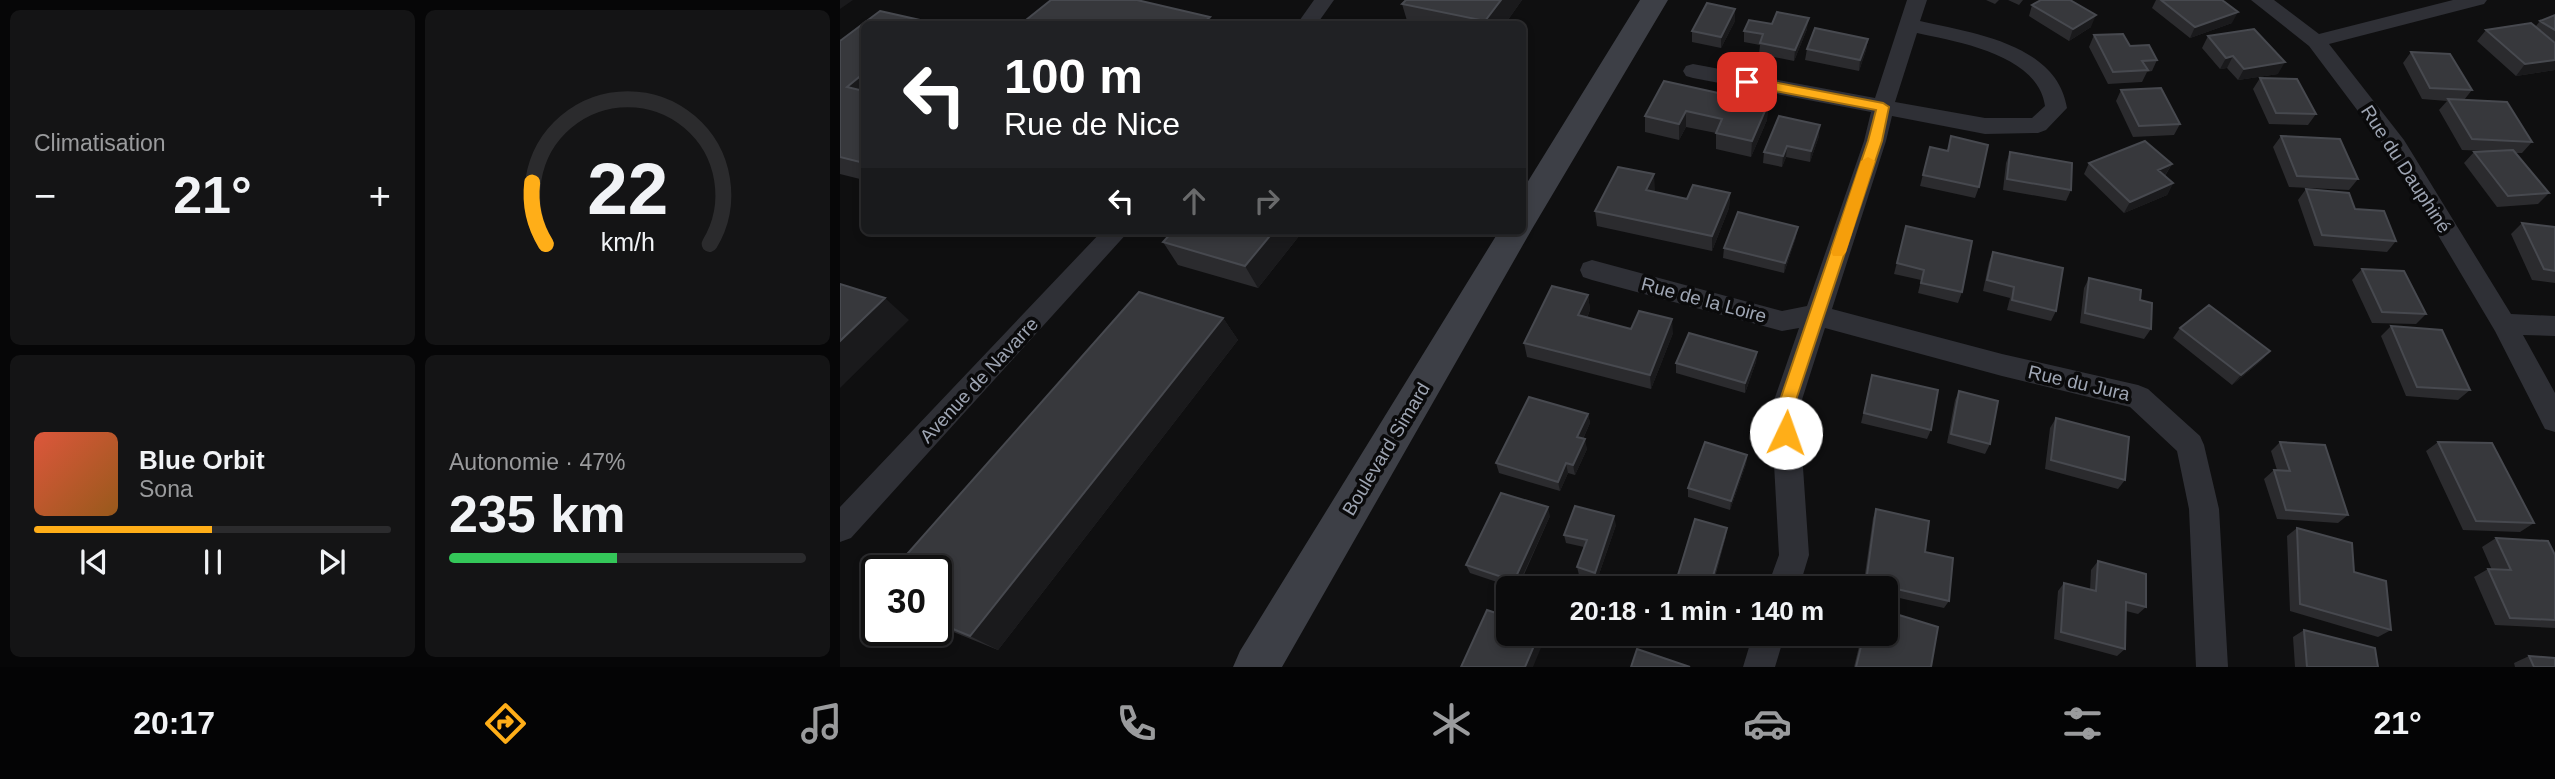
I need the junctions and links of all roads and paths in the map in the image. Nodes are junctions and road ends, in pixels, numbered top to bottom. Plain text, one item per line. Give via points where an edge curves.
1 (1324, 0) edge
2 (1654, 0) edge
3 (1917, 0) edge
4 (2261, 0) edge
5 (2477, 0) edge
6 (1309, 21) edge
7 (1908, 25) junction
8 (2316, 41) junction
9 (1693, 71) dead end
10 (1883, 107) junction
11 (1526, 213) edge
12 (1112, 235) edge
13 (1514, 235) edge
14 (1592, 270) dead end
15 (1817, 315) junction
16 (2504, 324) junction
17 (2555, 326) edge
18 (2555, 420) edge
19 (840, 528) edge
20 (1787, 576) edge
21 (1765, 646) edge
22 (1256, 667) edge
23 (1759, 667) edge
24 (2212, 667) edge

1 - 6 street
2 - 11 main road
3 - 7 street
4 - 8 street, Rue du Dauphiné
5 - 8 street
7 - 10 street
7 - 10 street via 1980,41 2035,67 2052,87 2056,108 2038,125 1985,126
8 - 16 street, Rue du Dauphiné via 2396,146
9 - 10 street
10 - 15 street
12 - 19 street, Avenue de Navarre
13 - 22 main road, Boulevard Simard
14 - 15 street, Rue de la Loire via 1782,321
15 - 20 street via 1785,409 1794,555
15 - 24 street, Rue du Jura via 2137,397 2190,446 2204,509
16 - 17 street
16 - 18 street, Rue du Dauphiné
21 - 23 street

